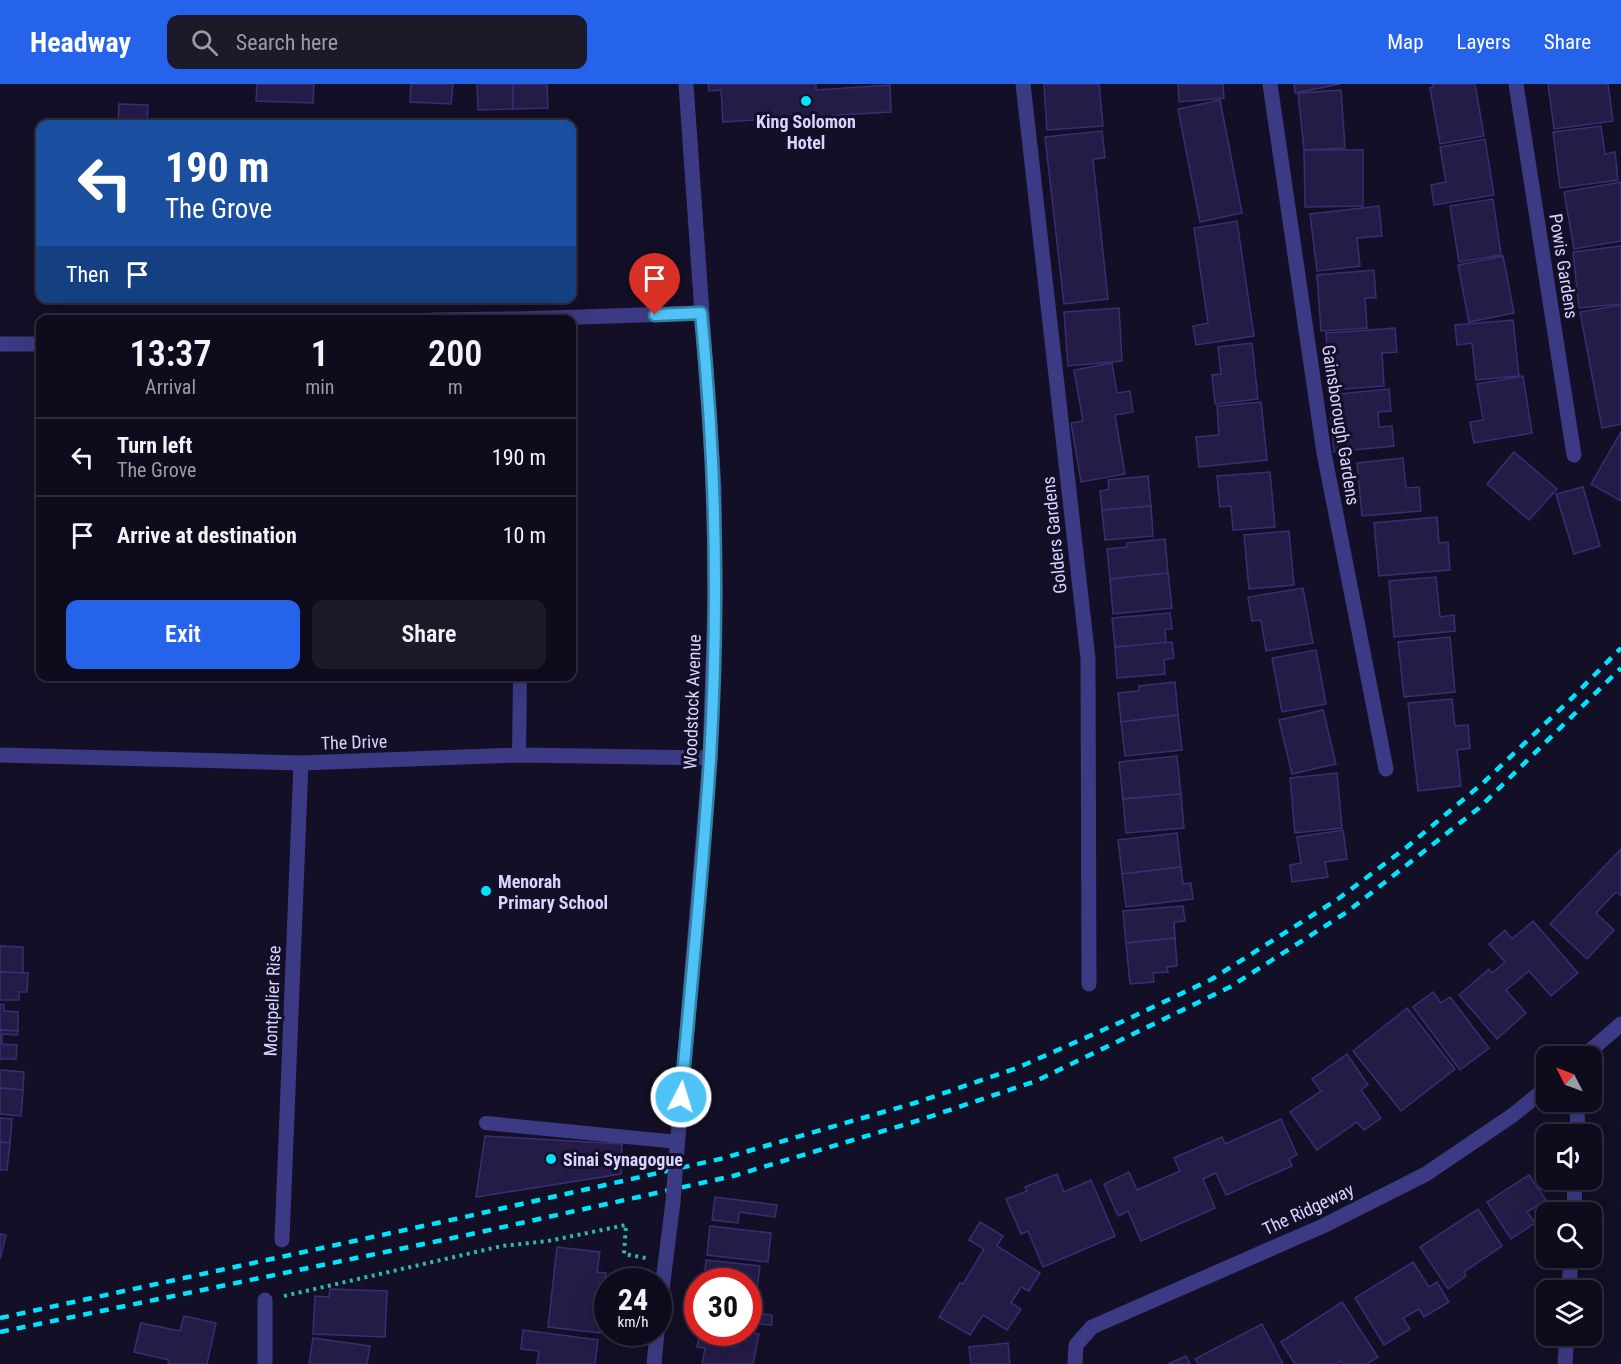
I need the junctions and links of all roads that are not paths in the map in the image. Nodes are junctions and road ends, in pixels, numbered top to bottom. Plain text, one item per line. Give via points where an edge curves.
1 (686, 84) edge
2 (1023, 84) edge
3 (1270, 84) edge
4 (1516, 84) edge
5 (701, 313) junction
6 (576, 317) edge
7 (0, 344) edge
8 (36, 344) edge
9 (1574, 455) dead end
10 (520, 681) edge
11 (0, 755) edge
12 (519, 755) junction
13 (710, 758) junction
14 (302, 763) junction
15 (1386, 769) dead end
16 (1089, 984) dead end
17 (1621, 1024) edge
18 (1596, 1046) edge
19 (1536, 1096) edge
20 (486, 1123) dead end
21 (678, 1142) junction
22 (282, 1240) dead end
23 (663, 1268) edge
24 (265, 1300) dead end
25 (656, 1346) edge
26 (1566, 1346) edge
27 (265, 1364) edge
28 (654, 1364) edge
29 (1075, 1364) edge
30 (1565, 1364) edge

1 - 5 street, Woodstock Avenue
2 - 16 street, Golders Gardens via 1088,659
3 - 15 street, Gainsborough Gardens via 1324,453
4 - 9 street, Powis Gardens
5 - 6 street
5 - 13 street, Woodstock Avenue via 714,486
7 - 8 street
10 - 12 lane
11 - 14 street, The Drive
12 - 13 street, The Drive
12 - 14 street, The Drive
13 - 21 street, Woodstock Avenue
14 - 22 street, Montpelier Rise
17 - 18 street
19 - 29 street, The Ridgeway via 1426,1174 1323,1226 1092,1327 1076,1345
20 - 21 lane
21 - 23 street, Woodstock Avenue, bridge
24 - 27 street
25 - 28 street
26 - 30 street

